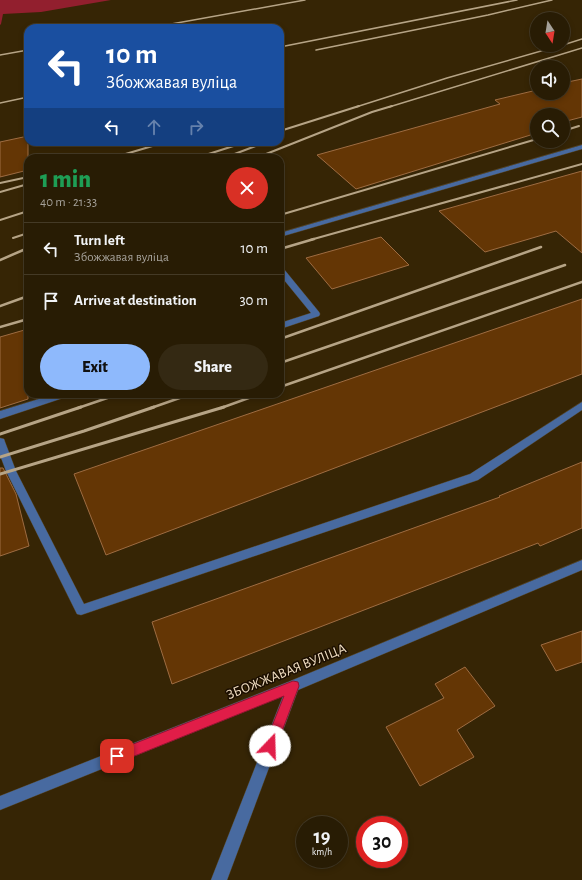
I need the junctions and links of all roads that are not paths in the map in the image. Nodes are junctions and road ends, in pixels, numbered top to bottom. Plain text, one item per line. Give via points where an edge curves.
1 (582, 147) edge
2 (284, 234) edge
3 (284, 275) edge
4 (284, 325) edge
5 (53, 398) edge
6 (582, 405) edge
7 (0, 415) edge
8 (0, 442) edge
9 (582, 565) edge
10 (293, 686) junction
11 (0, 803) edge
12 (219, 880) edge

1 - 2 street
3 - 4 street via 316,314
5 - 7 street
6 - 8 street via 474,477 81,610 11,471
9 - 10 street, ЗБОЖЖАВАЯ ВУЛІЦА
10 - 11 street, ЗБОЖЖАВАЯ ВУЛІЦА
10 - 12 street

